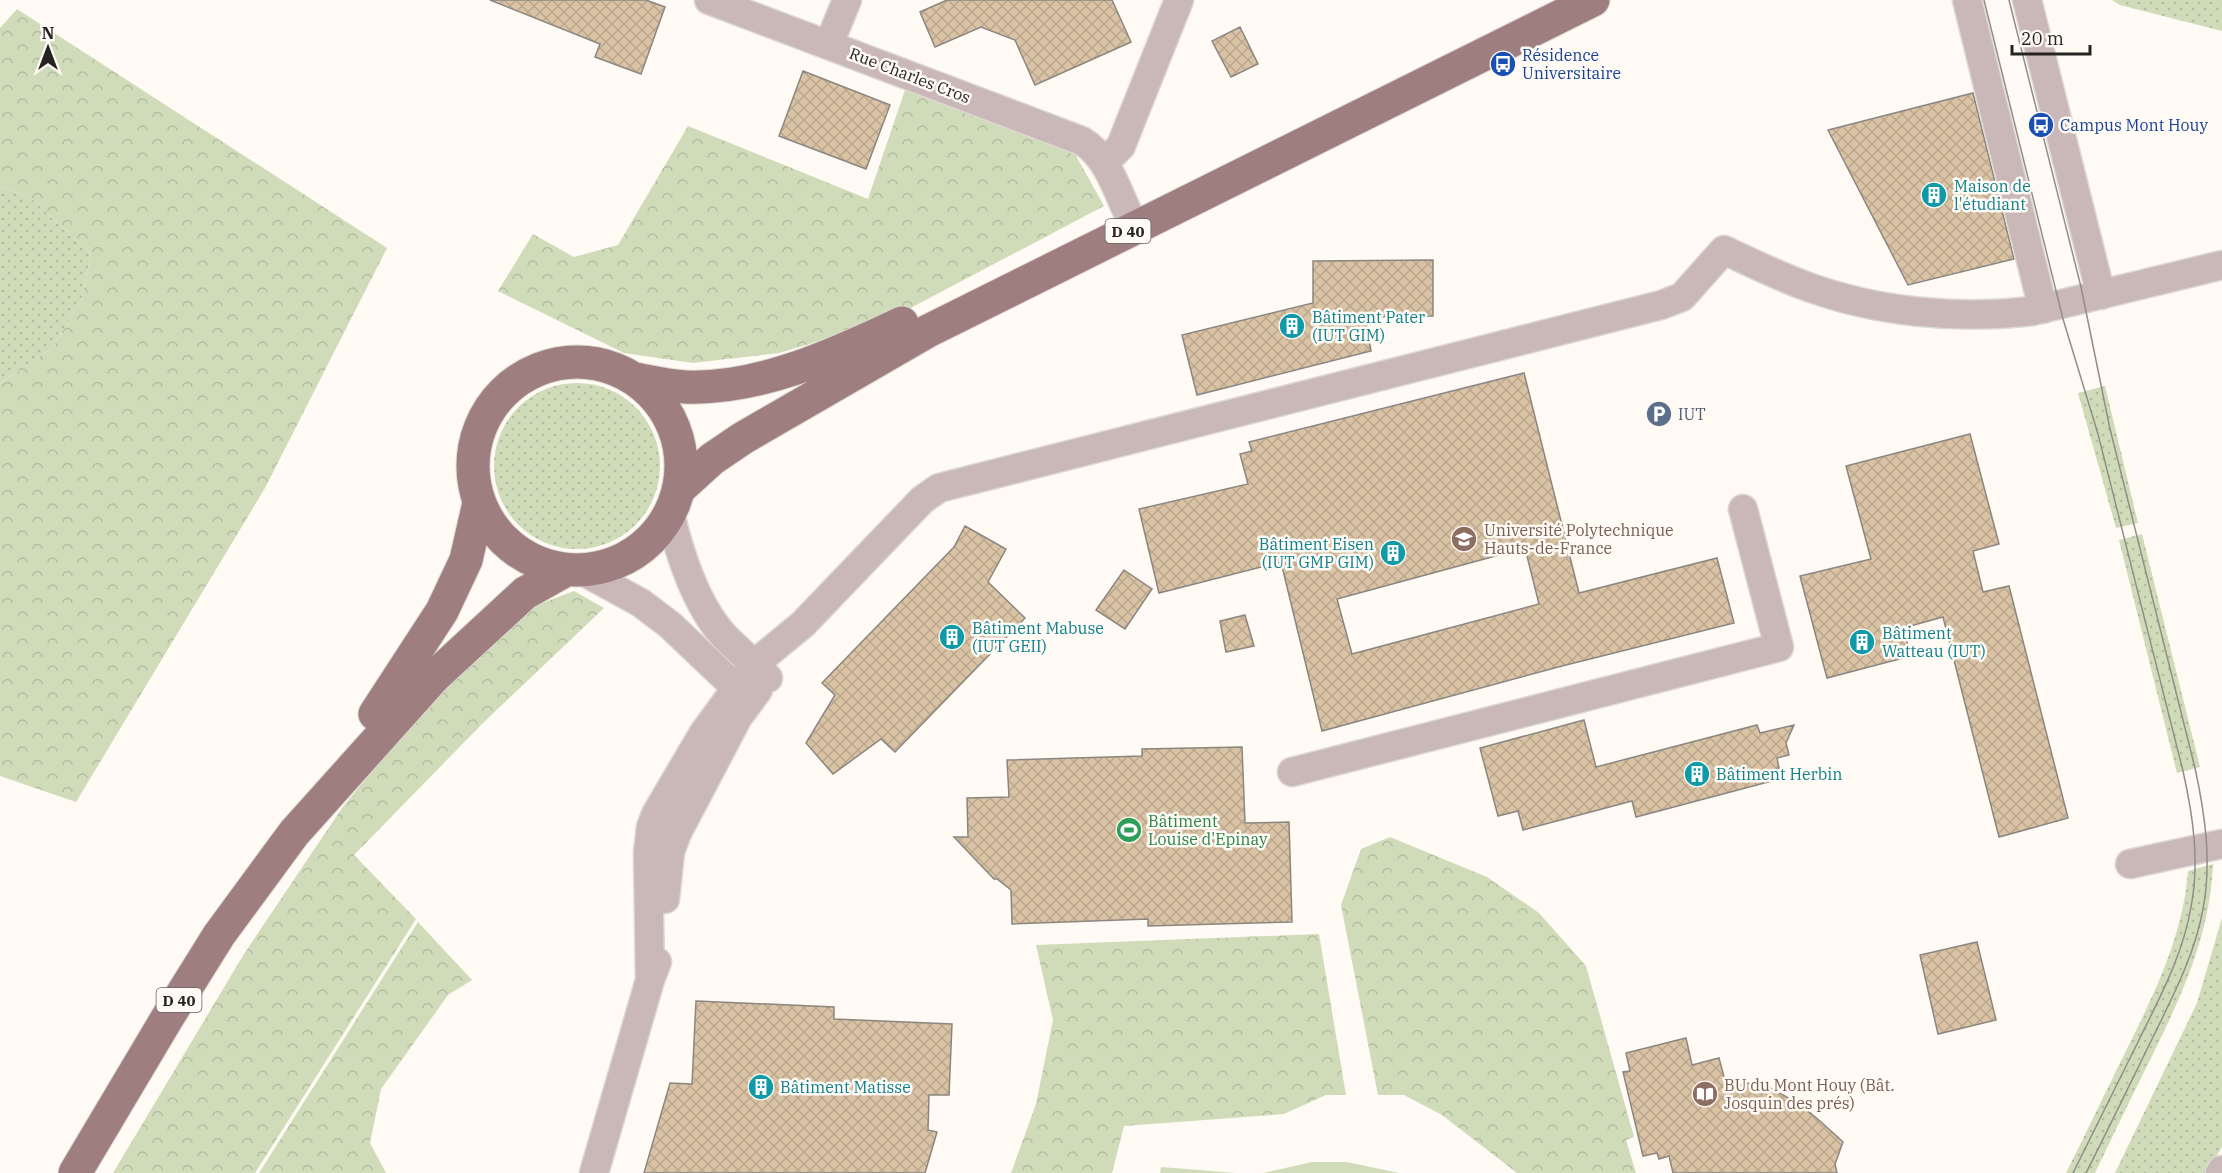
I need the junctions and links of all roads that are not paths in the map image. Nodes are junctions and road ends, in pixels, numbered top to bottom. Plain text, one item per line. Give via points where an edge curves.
1 (709, 0) edge
2 (847, 0) edge
3 (1179, 0) edge
4 (1554, 0) edge
5 (1593, 0) edge
6 (1967, 0) edge
7 (2027, 0) edge
8 (829, 44) junction
9 (1104, 163) junction
10 (1128, 213) junction
11 (2222, 265) edge
12 (2101, 295) junction
13 (2043, 309) junction
14 (635, 380) junction
15 (675, 501) junction
16 (479, 503) junction
17 (1743, 509) dead end
18 (574, 570) junction
19 (762, 672) junction
20 (742, 694) junction
21 (1292, 772) dead end
22 (294, 834) junction
23 (2222, 844) edge
24 (2130, 864) dead end
25 (75, 1173) edge
26 (594, 1173) edge

1 - 8 street, Rue Charles Cros
2 - 8 street
3 - 9 street via 1124,138
4 - 10 main road, D 40
5 - 15 main road, D 40 via 939,326 743,438 712,459
6 - 13 street
7 - 12 street
8 - 9 street, Rue Charles Cros via 1082,141
9 - 10 street, Rue Charles Cros
10 - 14 main road, D 40 via 864,341 812,362 723,385 684,387
11 - 12 street
12 - 13 street
13 - 19 street via 1951,313 1867,303 1804,285 1724,250 1682,297 1661,305 939,488 922,500
14 - 15 main road via 658,401 674,428 681,458
14 - 16 main road via 605,366 573,362 541,369 512,385 490,408 476,438 473,471
15 - 18 main road via 653,538 629,556 601,568
15 - 19 street via 681,556 709,615
16 - 18 main road via 494,530 509,546 536,562
16 - 22 main road, D 40 via 466,560 442,611
17 - 21 street via 1779,647
18 - 20 street via 651,610
18 - 22 main road, D 40 via 525,593 434,676
19 - 20 street
20 - 26 street via 694,748 651,827 650,980
22 - 25 main road, D 40 via 219,935
23 - 24 street

